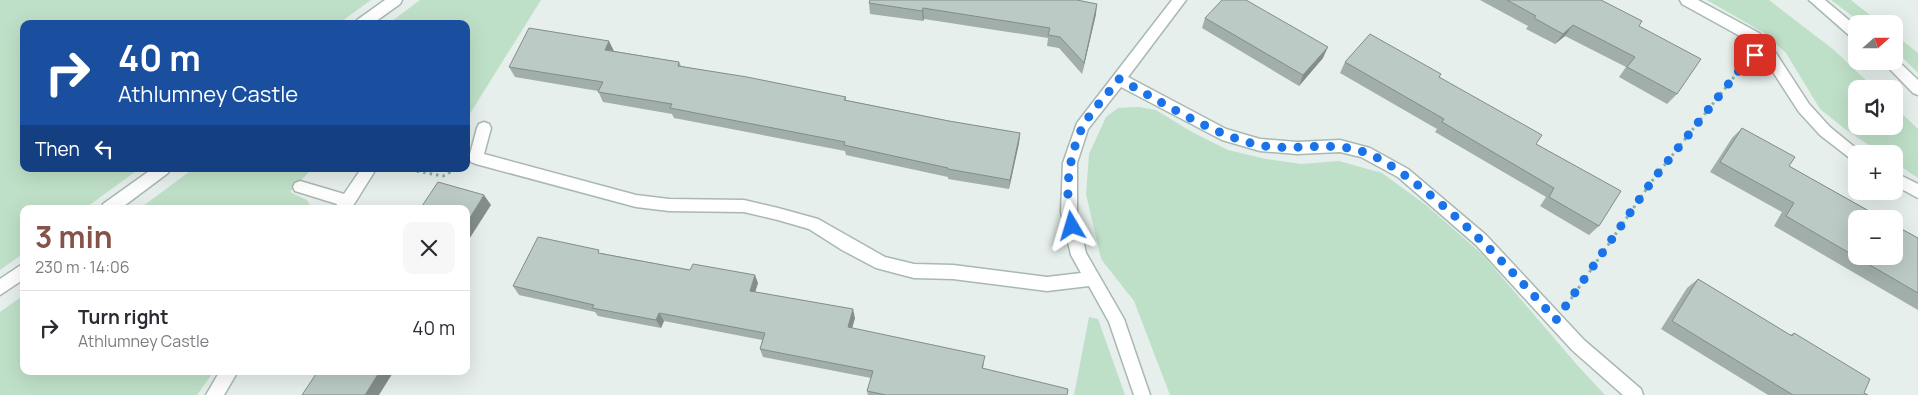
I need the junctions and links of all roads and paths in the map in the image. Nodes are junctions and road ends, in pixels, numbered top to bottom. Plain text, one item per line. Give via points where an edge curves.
1 (394, 0) edge
2 (1180, 0) edge
3 (1687, 0) edge
4 (1816, 0) edge
5 (367, 20) edge
6 (1848, 26) edge
7 (1765, 48) junction
8 (1898, 70) edge
9 (1119, 79) junction
10 (1918, 89) edge
11 (484, 128) dead end
12 (1848, 149) edge
13 (159, 172) edge
14 (368, 172) edge
15 (421, 172) edge
16 (450, 172) edge
17 (1903, 183) edge
18 (300, 187) dead end
19 (1918, 192) edge
20 (114, 205) edge
21 (344, 205) edge
22 (20, 273) edge
23 (1091, 279) junction
24 (0, 288) edge
25 (1556, 320) junction
26 (227, 375) edge
27 (214, 395) edge
28 (1142, 395) edge
29 (1635, 395) edge

1 - 5 street
2 - 9 street
3 - 7 street via 1754,37
4 - 6 street
7 - 12 street via 1804,108 1825,131
7 - 25 path via 1745,63 1652,181
8 - 10 street
9 - 23 street via 1082,127 1070,163 1069,212 1079,255
9 - 25 street via 1222,134 1260,145 1297,148 1340,146 1364,152 1403,173 1481,240
11 - 23 street via 476,158 636,201 744,206 778,214 814,224 882,263 914,271 953,272 1046,284
13 - 20 street
14 - 21 street
15 - 16 path via 443,176
17 - 19 street
18 - 21 street
22 - 24 street
23 - 28 street via 1116,319
25 - 29 street via 1578,345
26 - 27 street

